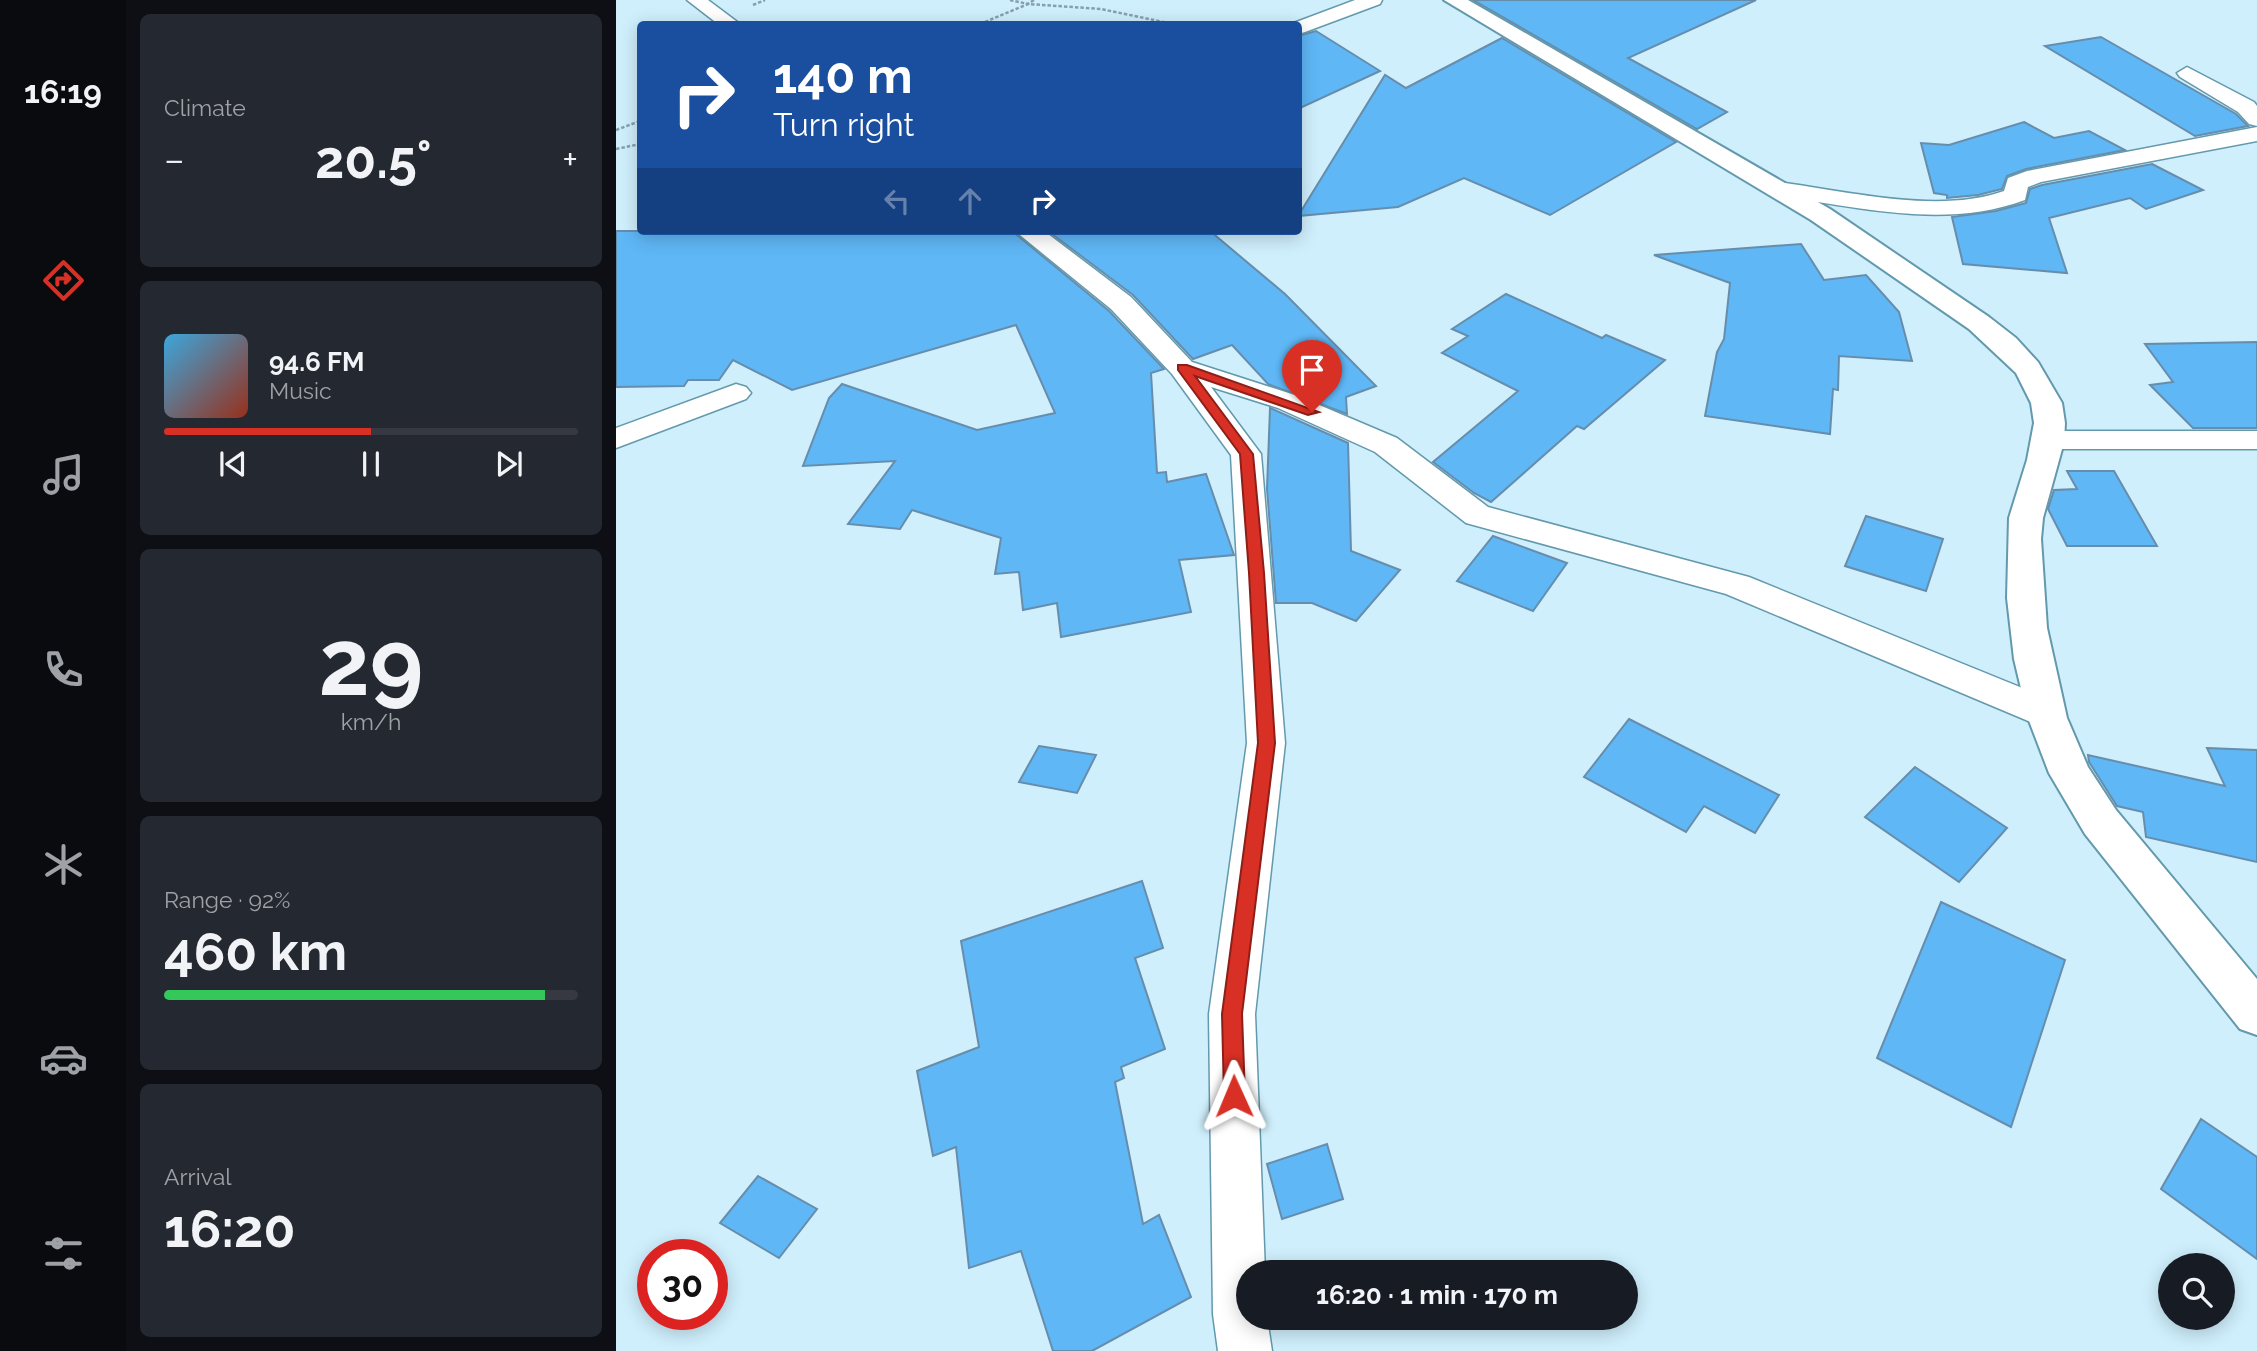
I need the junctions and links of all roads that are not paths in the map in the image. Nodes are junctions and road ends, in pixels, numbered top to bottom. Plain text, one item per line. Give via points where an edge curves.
1 (696, 0) edge
2 (1373, 0) edge
3 (1454, 0) edge
4 (726, 21) edge
5 (1302, 27) edge
6 (2187, 74) dead end
7 (2257, 119) edge
8 (2257, 134) edge
9 (1785, 190) junction
10 (1033, 235) edge
11 (1182, 368) junction
12 (736, 393) dead end
13 (616, 439) edge
14 (2051, 440) junction
15 (2257, 440) edge
16 (2046, 713) junction
17 (2257, 1013) edge
18 (1245, 1351) edge

1 - 4 street
2 - 5 street
3 - 9 street
6 - 7 street via 2246,107
8 - 9 street via 2035,176 2016,183 2016,195 2004,202 1971,208
9 - 14 street via 1898,264 2014,349 2038,383 2049,414
10 - 11 street via 1121,303
11 - 16 street via 1288,402 1386,444 1477,515 1737,585
11 - 18 street via 1246,454 1256,573 1266,743 1232,1014 1240,1314
12 - 13 street
14 - 15 street
14 - 16 street via 2036,478 2023,534 2025,611
16 - 17 street via 2070,774 2118,845

